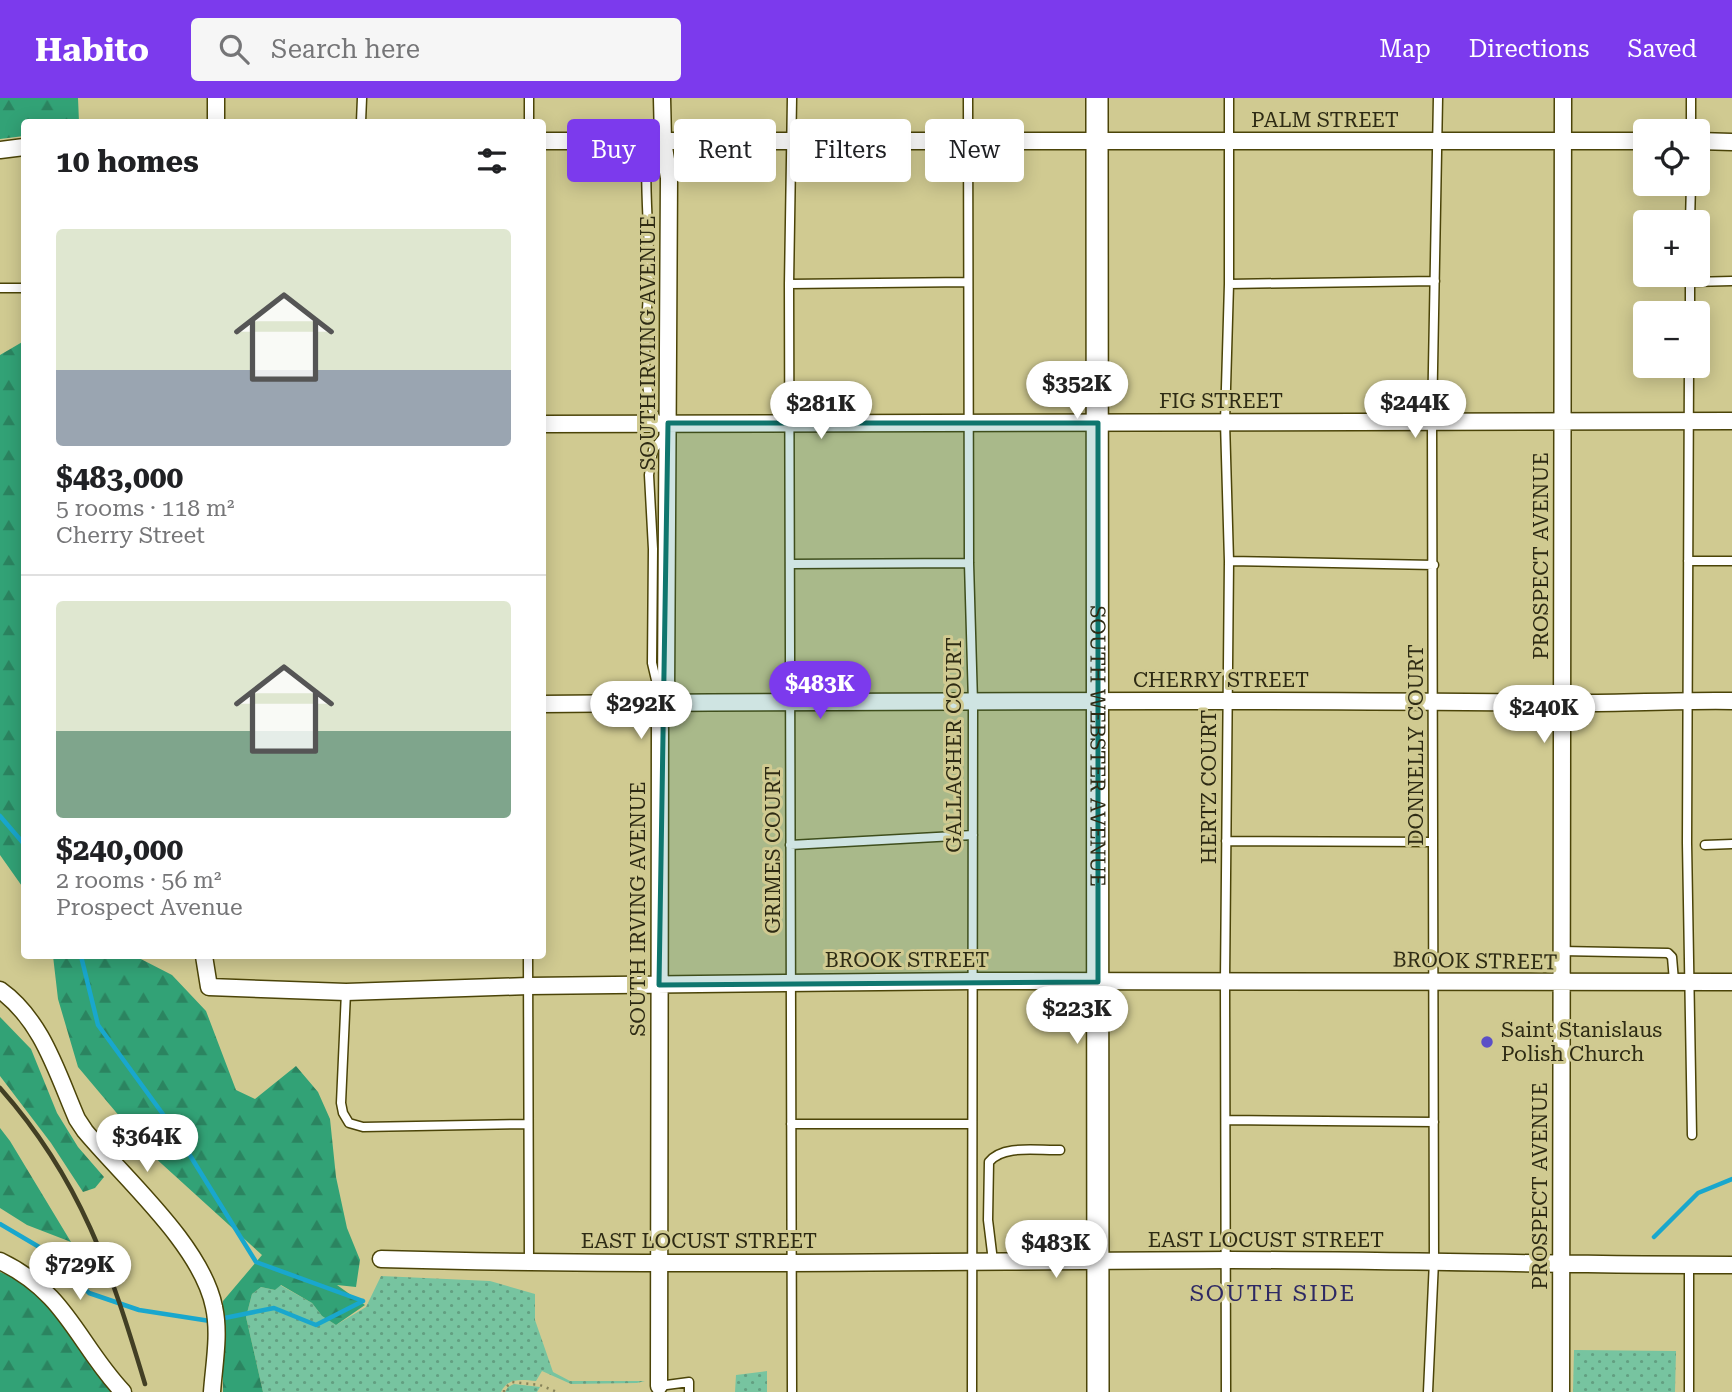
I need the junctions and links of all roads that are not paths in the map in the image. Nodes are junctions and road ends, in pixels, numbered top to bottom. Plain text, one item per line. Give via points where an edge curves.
1 (216, 98) edge
2 (362, 98) edge
3 (529, 98) edge
4 (662, 98) edge
5 (792, 98) edge
6 (968, 98) edge
7 (1097, 98) edge
8 (1229, 98) edge
9 (1438, 98) edge
10 (1563, 98) edge
11 (1691, 98) edge
12 (216, 119) edge
13 (361, 119) edge
14 (529, 119) edge
15 (659, 119) edge
16 (792, 119) edge
17 (968, 119) edge
18 (1691, 119) edge
19 (1229, 140) junction
20 (546, 141) edge
21 (567, 141) edge
22 (660, 141) edge
23 (790, 141) edge
24 (1024, 141) edge
25 (1563, 141) junction
26 (1633, 141) edge
27 (1710, 141) edge
28 (1097, 142) junction
29 (1438, 142) junction
30 (1732, 142) edge
31 (21, 147) edge
32 (0, 150) edge
33 (660, 154) edge
34 (653, 182) edge
35 (790, 182) edge
36 (968, 182) edge
37 (649, 269) junction
38 (669, 269) junction
39 (1710, 279) edge
40 (1436, 281) junction
41 (1732, 281) edge
42 (968, 282) junction
43 (789, 284) junction
44 (1229, 284) junction
45 (0, 288) edge
46 (21, 288) edge
47 (1689, 378) edge
48 (1689, 420) junction
49 (1732, 421) edge
50 (1224, 422) junction
51 (1432, 422) junction
52 (1562, 422) junction
53 (789, 423) junction
54 (968, 423) junction
55 (1098, 423) junction
56 (546, 424) edge
57 (664, 425) junction
58 (1229, 561) junction
59 (1688, 561) junction
60 (1732, 561) edge
61 (969, 563) junction
62 (790, 564) junction
63 (1434, 565) junction
64 (666, 698) junction
65 (1098, 700) junction
66 (1688, 700) junction
67 (1434, 701) junction
68 (1732, 701) edge
69 (790, 702) junction
70 (1227, 702) junction
71 (973, 703) junction
72 (546, 704) edge
73 (1562, 704) junction
74 (973, 835) junction
75 (1226, 841) junction
76 (1433, 842) junction
77 (1732, 844) edge
78 (790, 845) junction
79 (1705, 845) dead end
80 (1561, 951) junction
81 (204, 959) edge
82 (528, 959) edge
83 (1225, 980) junction
84 (972, 981) junction
85 (1434, 981) junction
86 (1682, 981) junction
87 (791, 982) junction
88 (1098, 982) junction
89 (1732, 982) edge
90 (1561, 983) junction
91 (659, 985) junction
92 (528, 986) junction
93 (0, 990) edge
94 (346, 992) junction
95 (1226, 1120) junction
96 (1434, 1122) junction
97 (527, 1124) junction
98 (791, 1124) junction
99 (972, 1124) junction
100 (1692, 1135) dead end
101 (1060, 1150) dead end
102 (381, 1259) dead end
103 (0, 1261) edge
104 (791, 1261) junction
105 (971, 1261) junction
106 (993, 1261) junction
107 (1226, 1261) junction
108 (1434, 1261) junction
109 (660, 1262) junction
110 (529, 1263) junction
111 (1098, 1263) junction
112 (1561, 1265) junction
113 (1689, 1265) junction
114 (1732, 1265) edge
115 (659, 1386) joint
116 (123, 1392) edge
117 (212, 1392) edge
118 (688, 1392) edge
119 (792, 1392) edge
120 (972, 1392) edge
121 (1098, 1392) edge
122 (1226, 1392) edge
123 (1428, 1392) edge
124 (1561, 1392) edge
125 (1689, 1392) edge

1 - 12 street
2 - 13 lane
3 - 14 lane
4 - 15 street, SOUTH IRVING AVENUE
5 - 16 lane, GRIMES COURT
6 - 17 lane, GALLAGHER COURT
7 - 28 street, SOUTH WEBSTER AVENUE
8 - 19 lane, HERTZ COURT
9 - 29 lane, DONNELLY COURT
10 - 25 street, PROSPECT AVENUE
11 - 18 lane
19 - 28 street, PALM STREET
19 - 29 street, PALM STREET
19 - 44 lane, HERTZ COURT
20 - 21 street, PALM STREET
22 - 23 street, PALM STREET
24 - 28 street, PALM STREET
25 - 26 street, PALM STREET
25 - 29 street, PALM STREET
25 - 52 street, PROSPECT AVENUE
27 - 30 street
28 - 55 street, SOUTH WEBSTER AVENUE
29 - 40 lane, DONNELLY COURT
31 - 32 street
33 - 38 street, SOUTH IRVING AVENUE via 669,178
34 - 37 lane
35 - 43 lane, GRIMES COURT
36 - 42 lane, GALLAGHER COURT
37 - 38 lane
37 - 57 lane via 647,392
38 - 57 street, SOUTH IRVING AVENUE
39 - 41 lane
40 - 44 lane
40 - 51 lane, DONNELLY COURT
42 - 43 lane
42 - 54 lane, GALLAGHER COURT
43 - 53 lane, GRIMES COURT
44 - 50 lane, HERTZ COURT
45 - 46 lane
47 - 48 lane
48 - 49 street, FIG STREET
48 - 52 street, FIG STREET
48 - 59 lane
50 - 51 street, FIG STREET
50 - 55 street, FIG STREET
50 - 58 lane, HERTZ COURT
51 - 52 street, FIG STREET
51 - 63 lane, DONNELLY COURT
52 - 73 street, PROSPECT AVENUE
53 - 54 street, FIG STREET
53 - 57 street, FIG STREET
53 - 62 lane, GRIMES COURT
54 - 55 street, FIG STREET
54 - 61 lane, GALLAGHER COURT
55 - 65 street, SOUTH WEBSTER AVENUE
56 - 57 street, FIG STREET
57 - 64 street, SOUTH IRVING AVENUE
58 - 63 lane
58 - 70 lane, HERTZ COURT
59 - 60 lane
59 - 66 lane
61 - 62 lane
61 - 71 lane, GALLAGHER COURT
62 - 69 lane, GRIMES COURT
63 - 67 lane, DONNELLY COURT
64 - 69 street, CHERRY STREET
64 - 72 street, CHERRY STREET
64 - 91 street, SOUTH IRVING AVENUE via 660,721
65 - 70 street, CHERRY STREET
65 - 71 street, CHERRY STREET
65 - 88 street, SOUTH WEBSTER AVENUE
66 - 68 street, CHERRY STREET
66 - 73 street, CHERRY STREET
66 - 86 lane
67 - 70 street, CHERRY STREET
67 - 73 street, CHERRY STREET
67 - 76 lane, DONNELLY COURT
69 - 71 street, CHERRY STREET
69 - 78 lane, GRIMES COURT
70 - 75 lane, HERTZ COURT
71 - 74 lane, GALLAGHER COURT
73 - 80 street, PROSPECT AVENUE
74 - 78 lane
74 - 84 lane, GALLAGHER COURT
75 - 76 lane
75 - 83 lane, HERTZ COURT
76 - 85 lane, DONNELLY COURT
77 - 79 lane
78 - 87 lane, GRIMES COURT
80 - 86 lane via 1668,953
80 - 90 street, PROSPECT AVENUE
81 - 94 street, BROOK STREET via 209,987
82 - 92 lane
83 - 85 street, BROOK STREET
83 - 88 street, BROOK STREET
83 - 95 lane, HERTZ COURT
84 - 87 street, BROOK STREET
84 - 88 street, BROOK STREET
84 - 99 lane, GALLAGHER COURT
85 - 90 street, BROOK STREET
85 - 96 lane, DONNELLY COURT
86 - 89 street, BROOK STREET
86 - 90 street, BROOK STREET
86 - 100 lane
87 - 91 street, BROOK STREET
87 - 98 lane, GRIMES COURT
88 - 111 street, SOUTH WEBSTER AVENUE
90 - 112 street, PROSPECT AVENUE
91 - 92 street, BROOK STREET
91 - 109 street, SOUTH IRVING AVENUE
92 - 94 street, BROOK STREET
92 - 97 lane
93 - 117 street via 36,1027 85,1132 181,1241 198,1268 215,1309
94 - 97 lane via 341,1103 349,1124
95 - 96 lane
95 - 107 lane, HERTZ COURT
96 - 108 lane, DONNELLY COURT
97 - 110 lane
98 - 99 lane
98 - 104 lane, GRIMES COURT
99 - 105 lane, GALLAGHER COURT
101 - 106 lane via 1006,1151 989,1162
102 - 110 street, EAST LOCUST STREET
103 - 116 street via 35,1282 61,1308
104 - 105 street, EAST LOCUST STREET
104 - 109 street, EAST LOCUST STREET
104 - 119 lane, GRIMES COURT
105 - 106 street, EAST LOCUST STREET
105 - 120 lane, GALLAGHER COURT
106 - 111 street, EAST LOCUST STREET
107 - 108 street, EAST LOCUST STREET
107 - 111 street, EAST LOCUST STREET
107 - 122 lane, HERTZ COURT
108 - 112 street, EAST LOCUST STREET
108 - 123 lane, DONNELLY COURT
109 - 110 street, EAST LOCUST STREET
109 - 115 street, SOUTH IRVING AVENUE
111 - 121 street, SOUTH WEBSTER AVENUE
112 - 113 street, EAST LOCUST STREET
112 - 124 street, PROSPECT AVENUE
113 - 114 street, EAST LOCUST STREET
113 - 125 lane
115 - 118 lane via 689,1382

